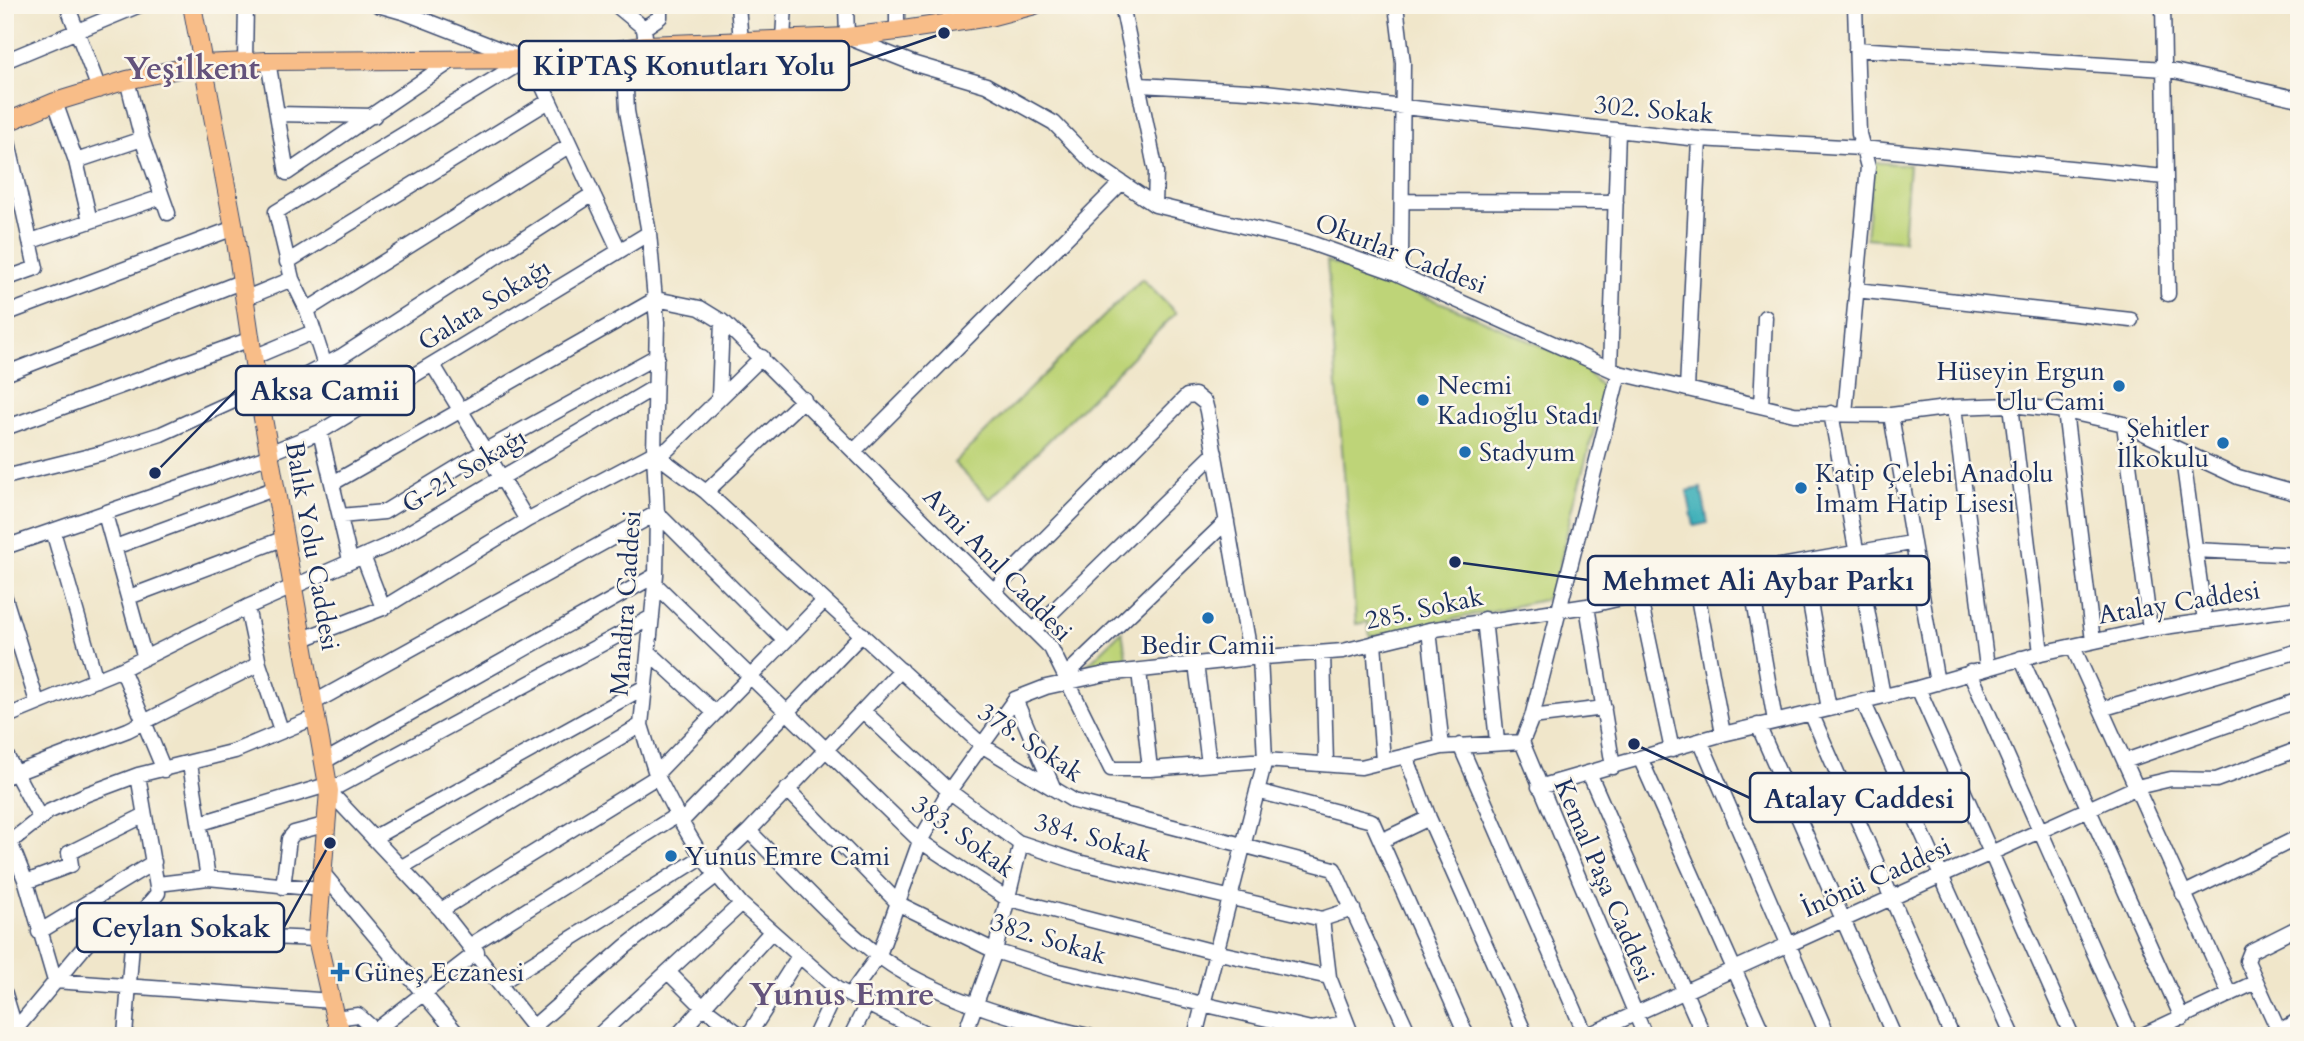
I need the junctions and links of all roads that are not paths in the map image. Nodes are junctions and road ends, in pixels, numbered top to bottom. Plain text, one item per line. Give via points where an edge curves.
1 (67, 5) edge
2 (140, 5) edge
3 (192, 5) edge
4 (246, 5) edge
5 (378, 5) edge
6 (616, 5) edge
7 (660, 5) edge
8 (738, 5) edge
9 (785, 5) edge
10 (846, 5) edge
11 (897, 5) edge
12 (1035, 5) edge
13 (1122, 5) edge
14 (1396, 5) edge
15 (1855, 5) edge
16 (2163, 5) edge
17 (950, 14) edge
18 (76, 31) junction
19 (897, 31) junction
20 (645, 36) junction
21 (847, 37) junction
22 (783, 39) junction
23 (741, 42) junction
24 (624, 48) junction
25 (1856, 49) junction
26 (528, 59) junction
27 (5, 61) edge
28 (245, 61) junction
29 (268, 61) junction
30 (450, 62) junction
31 (202, 64) junction
32 (2165, 69) junction
33 (127, 80) junction
34 (1140, 85) junction
35 (99, 89) junction
36 (2299, 99) edge
37 (549, 101) junction
38 (55, 102) junction
39 (1402, 108) junction
40 (277, 114) junction
41 (374, 116) junction
42 (5, 125) edge
43 (1618, 131) junction
44 (142, 139) junction
45 (1699, 139) junction
46 (570, 145) junction
47 (1862, 148) junction
48 (76, 161) junction
49 (2165, 177) junction
50 (1121, 184) junction
51 (593, 194) junction
52 (162, 197) junction
53 (1403, 201) junction
54 (1616, 202) junction
55 (1155, 205) junction
56 (168, 213) dead end
57 (90, 221) junction
58 (234, 228) junction
59 (649, 233) junction
60 (31, 240) junction
61 (619, 250) junction
62 (287, 262) junction
63 (1396, 273) junction
64 (5, 279) edge
65 (292, 279) junction
66 (244, 289) junction
67 (1856, 290) junction
68 (2168, 294) dead end
69 (656, 299) junction
70 (307, 310) junction
71 (5, 314) edge
72 (1765, 317) dead end
73 (2131, 320) dead end
74 (722, 321) junction
75 (313, 332) junction
76 (251, 339) junction
77 (657, 356) junction
78 (254, 357) junction
79 (762, 357) junction
80 (433, 365) junction
81 (324, 366) junction
82 (1615, 371) junction
83 (5, 374) edge
84 (655, 387) junction
85 (1687, 389) junction
86 (259, 395) junction
87 (719, 398) junction
88 (804, 399) junction
89 (2011, 405) junction
90 (1761, 406) junction
91 (1954, 407) junction
92 (460, 410) junction
93 (2065, 411) junction
94 (1838, 413) junction
95 (1891, 415) junction
96 (342, 418) junction
97 (2124, 424) junction
98 (5, 428) edge
99 (320, 432) junction
100 (486, 450) junction
101 (854, 451) junction
102 (2182, 451) junction
103 (654, 453) junction
104 (1215, 453) junction
105 (270, 454) junction
106 (6, 475) edge
107 (501, 476) junction
108 (333, 484) junction
109 (276, 488) junction
110 (706, 492) junction
111 (2299, 494) edge
112 (657, 513) junction
113 (105, 514) junction
114 (340, 516) junction
115 (527, 520) junction
116 (1227, 521) junction
117 (53, 531) junction
118 (285, 538) junction
119 (1911, 543) junction
120 (5, 547) edge
121 (115, 547) junction
122 (2194, 550) junction
123 (1857, 553) junction
124 (2299, 555) edge
125 (357, 558) junction
126 (1803, 564) junction
127 (1749, 571) junction
128 (655, 579) junction
129 (1695, 582) junction
130 (294, 586) junction
131 (994, 590) junction
132 (1639, 594) junction
133 (130, 597) junction
134 (5, 598) edge
135 (824, 601) junction
136 (1587, 606) junction
137 (247, 607) junction
138 (383, 608) junction
139 (2299, 608) edge
140 (1559, 611) junction
141 (652, 617) junction
142 (1484, 619) junction
143 (2205, 621) junction
144 (2150, 629) junction
145 (1034, 630) junction
146 (1429, 630) junction
147 (862, 634) junction
148 (303, 639) junction
149 (785, 641) junction
150 (2093, 641) junction
151 (1374, 643) junction
152 (2073, 646) junction
153 (2299, 651) edge
154 (650, 653) junction
155 (1323, 653) junction
156 (2041, 653) junction
157 (145, 655) junction
158 (1255, 657) junction
159 (2021, 658) junction
160 (259, 664) junction
161 (1196, 664) junction
162 (1987, 667) junction
163 (122, 668) junction
164 (901, 670) junction
165 (1139, 671) junction
166 (1970, 672) junction
167 (751, 676) junction
168 (1067, 678) junction
169 (96, 680) junction
170 (1937, 682) junction
171 (643, 688) junction
172 (1918, 688) junction
173 (1883, 696) junction
174 (1016, 699) junction
175 (1863, 701) junction
176 (2299, 701) edge
177 (37, 702) junction
178 (1604, 708) junction
179 (1829, 709) junction
180 (2101, 709) junction
181 (314, 710) junction
182 (863, 711) junction
183 (715, 713) junction
184 (1811, 713) junction
185 (788, 714) junction
186 (5, 717) edge
187 (1532, 717) junction
188 (1775, 721) junction
189 (144, 722) junction
190 (641, 725) junction
191 (1758, 725) junction
192 (281, 730) junction
193 (1723, 734) junction
194 (1497, 741) junction
195 (1522, 742) junction
196 (1701, 742) junction
197 (1460, 745) junction
198 (983, 746) junction
199 (1442, 747) junction
200 (2299, 749) edge
201 (1672, 750) junction
202 (824, 751) junction
203 (5, 753) edge
204 (1406, 756) junction
205 (1265, 760) junction
206 (1641, 760) junction
207 (1384, 761) junction
208 (2126, 761) junction
209 (323, 762) junction
210 (190, 764) junction
211 (1209, 764) junction
212 (1326, 764) junction
213 (1614, 767) junction
214 (1150, 769) junction
215 (164, 770) junction
216 (11, 774) edge
217 (138, 775) junction
218 (657, 775) junction
219 (1590, 775) junction
220 (1053, 787) junction
221 (1539, 787) junction
222 (2137, 787) junction
223 (328, 788) junction
224 (787, 789) junction
225 (949, 791) junction
226 (1257, 791) junction
227 (2088, 810) junction
228 (143, 816) junction
229 (40, 818) junction
230 (1429, 818) junction
231 (679, 819) junction
232 (201, 823) junction
233 (324, 825) junction
234 (749, 831) junction
235 (2043, 831) junction
236 (2299, 837) edge
237 (373, 838) junction
238 (920, 841) junction
239 (1381, 841) junction
240 (1021, 843) junction
241 (1243, 843) junction
242 (8, 844) edge
243 (1992, 852) junction
244 (154, 862) junction
245 (710, 866) junction
246 (402, 867) junction
247 (1942, 875) junction
248 (208, 878) junction
249 (320, 880) junction
250 (26, 882) junction
251 (158, 884) junction
252 (284, 887) junction
253 (2183, 894) junction
254 (1891, 897) junction
255 (1006, 898) junction
256 (1229, 898) junction
257 (741, 904) junction
258 (899, 904) junction
259 (1353, 909) junction
260 (441, 910) junction
261 (1322, 919) junction
262 (1843, 919) junction
263 (2299, 927) edge
264 (133, 931) junction
265 (39, 932) junction
266 (771, 932) junction
267 (317, 939) junction
268 (1787, 944) junction
269 (474, 948) junction
270 (995, 951) junction
271 (1215, 952) junction
272 (879, 955) junction
273 (799, 957) junction
274 (1733, 967) junction
275 (667, 972) junction
276 (1329, 977) junction
277 (55, 981) junction
278 (2256, 982) junction
279 (500, 983) junction
280 (129, 988) junction
281 (1683, 990) junction
282 (844, 992) junction
283 (424, 993) junction
284 (5, 994) edge
285 (2230, 995) junction
286 (867, 1003) junction
287 (976, 1003) junction
288 (1203, 1004) junction
289 (703, 1007) junction
290 (334, 1009) junction
291 (1634, 1013) junction
292 (2182, 1017) junction
293 (2299, 1020) edge
294 (1349, 1029) edge
295 (13, 1031) edge
296 (536, 1031) edge
297 (1059, 1032) edge
298 (378, 1033) edge
299 (2277, 1034) edge
300 (125, 1036) edge
301 (343, 1036) edge
302 (459, 1036) edge
303 (598, 1036) edge
304 (677, 1036) edge
305 (742, 1036) edge
306 (748, 1036) edge
307 (816, 1036) edge
308 (851, 1036) edge
309 (931, 1036) edge
310 (964, 1036) edge
311 (1089, 1036) edge
312 (1195, 1036) edge
313 (1410, 1036) edge
314 (1467, 1036) edge
315 (1526, 1036) edge
316 (1586, 1036) edge
317 (1645, 1036) edge
318 (1704, 1036) edge
319 (1764, 1036) edge
320 (1828, 1036) edge
321 (1894, 1036) edge
322 (1952, 1036) edge
323 (2012, 1036) edge
324 (2072, 1036) edge
325 (2131, 1036) edge
326 (2141, 1036) edge

1 - 18 street
2 - 18 street
3 - 31 main road, Balık Yolu Caddesi
4 - 28 street
5 - 26 street
6 - 20 street
7 - 20 street via 660,17
8 - 23 street
9 - 22 street
10 - 21 street
11 - 19 street
12 - 17 main road
13 - 34 street
14 - 39 street via 1404,62
15 - 25 street
16 - 32 street
17 - 19 main road
18 - 27 street
18 - 35 street
19 - 21 main road
20 - 23 main road
20 - 24 main road
21 - 22 main road
21 - 50 street, Okurlar Caddesi via 986,85 1054,123
22 - 23 main road
24 - 26 main road via 559,59
24 - 59 street, Mandıra Caddesi via 627,111
25 - 32 street
25 - 47 street
26 - 30 main road
26 - 37 street
26 - 62 street via 276,212
28 - 29 main road
28 - 31 main road
29 - 30 main road
29 - 40 street
30 - 41 street
31 - 33 main road
31 - 58 main road, Balık Yolu Caddesi
32 - 36 street
32 - 49 street
33 - 35 main road
33 - 44 street
34 - 39 street, 302. Sokak via 1265,92
34 - 55 street via 1156,172
35 - 38 main road
37 - 46 street
37 - 62 street
38 - 42 main road
38 - 48 street
39 - 43 street, 302. Sokak
39 - 53 street
40 - 41 street
40 - 41 street via 287,173
42 - 60 street
43 - 45 street, 302. Sokak
43 - 54 street
44 - 48 street
44 - 52 street
45 - 47 street, 302. Sokak
45 - 85 street
46 - 51 street
46 - 70 street
47 - 49 street, 302. Sokak
47 - 67 street via 1868,167
48 - 57 street
49 - 68 street
50 - 55 street, Okurlar Caddesi
50 - 101 street
51 - 61 street
51 - 81 street
52 - 56 street
52 - 57 street
53 - 54 street
53 - 63 street via 1401,260
54 - 82 street
55 - 63 street, Okurlar Caddesi via 1306,241
57 - 60 street
58 - 66 main road, Balık Yolu Caddesi
58 - 71 street
59 - 61 street, Galata Sokağı
59 - 69 street, Mandıra Caddesi
60 - 64 street via 36,268
61 - 80 street, Galata Sokağı
62 - 65 street
63 - 82 street, Okurlar Caddesi
65 - 66 street
65 - 70 street
66 - 76 main road, Balık Yolu Caddesi
66 - 83 street
67 - 73 street
67 - 94 street
69 - 74 street, Avni Anıl Caddesi via 700,308
69 - 77 street, Mandıra Caddesi
69 - 92 street
70 - 75 street
72 - 90 street
74 - 79 street, Avni Anıl Caddesi
74 - 87 street
75 - 78 street
75 - 81 street
76 - 78 main road, Balık Yolu Caddesi
76 - 98 street
77 - 84 street, Mandıra Caddesi
77 - 100 street
78 - 86 main road, Balık Yolu Caddesi
79 - 87 street
79 - 88 street, Avni Anıl Caddesi
80 - 92 street
80 - 96 street, Galata Sokağı
81 - 86 street
81 - 96 street
82 - 85 street, Okurlar Caddesi
82 - 140 street
84 - 103 street, Mandıra Caddesi
84 - 107 street, G-21 Sokağı
85 - 90 street, Okurlar Caddesi
86 - 105 main road, Balık Yolu Caddesi
86 - 106 street via 102,453
87 - 103 street via 668,449
88 - 101 street, Avni Anıl Caddesi
88 - 110 street
89 - 91 street, Okurlar Caddesi
89 - 93 street, Okurlar Caddesi
89 - 156 street
90 - 94 street, Okurlar Caddesi via 1794,414
91 - 95 street, Okurlar Caddesi
91 - 162 street
92 - 100 street
92 - 108 street
93 - 97 street, Okurlar Caddesi
93 - 150 street
94 - 95 street, Okurlar Caddesi
94 - 123 street
95 - 119 street
96 - 99 street, Galata Sokağı
97 - 102 street, Okurlar Caddesi
97 - 144 street
99 - 105 street, Galata Sokağı
99 - 108 street
100 - 107 street
100 - 114 street via 384,512
101 - 131 street, Avni Anıl Caddesi
102 - 111 street, Okurlar Caddesi via 2238,477
102 - 122 street
103 - 110 street, 378. Sokak
103 - 112 street, Mandıra Caddesi
103 - 115 street
104 - 116 street
104 - 131 street via 1205,403 1195,395 1187,396
104 - 145 street
105 - 109 main road, Balık Yolu Caddesi
105 - 113 street, Galata Sokağı
107 - 115 street
107 - 125 street, G-21 Sokağı via 386,546
108 - 114 street
109 - 118 main road, Balık Yolu Caddesi
109 - 121 street
110 - 135 street, 378. Sokak
112 - 128 street, Mandıra Caddesi
112 - 149 street
112 - 181 street
113 - 117 street, Galata Sokağı
113 - 121 street
114 - 125 street
115 - 138 street
116 - 158 street
116 - 168 street
117 - 120 street, Galata Sokağı
117 - 169 street
118 - 130 main road, Balık Yolu Caddesi
118 - 133 street
119 - 123 street, 285. Sokak
119 - 170 street
121 - 133 street
122 - 124 street
122 - 143 street
123 - 126 street, 285. Sokak
123 - 173 street
125 - 130 street, G-21 Sokağı
125 - 138 street
126 - 127 street, 285. Sokak
126 - 179 street
127 - 129 street, 285. Sokak
127 - 188 street
128 - 141 street, Mandıra Caddesi
128 - 167 street, 383. Sokak
128 - 209 street
129 - 132 street, 285. Sokak
129 - 193 street
130 - 137 street, G-21 Sokağı
130 - 148 main road, Balık Yolu Caddesi
131 - 145 street, Avni Anıl Caddesi
132 - 136 street, 285. Sokak
132 - 201 street
133 - 157 street
134 - 177 street
135 - 147 street, 378. Sokak
135 - 149 street
136 - 140 street, 285. Sokak
136 - 178 street
137 - 157 street, G-21 Sokağı
137 - 160 street
138 - 148 street
139 - 143 street, Atalay Caddesi
140 - 142 street, 285. Sokak
140 - 187 street
141 - 154 street, Mandıra Caddesi
141 - 223 street
142 - 146 street, 285. Sokak
142 - 194 street
143 - 144 street, Atalay Caddesi
144 - 150 street, Atalay Caddesi
145 - 168 street, Avni Anıl Caddesi via 1051,648
146 - 151 street, 285. Sokak
146 - 199 street
147 - 164 street, 378. Sokak
147 - 185 street
148 - 181 main road, Balık Yolu Caddesi
149 - 167 street
150 - 152 street, Atalay Caddesi
151 - 155 street, 285. Sokak
151 - 207 street
152 - 156 street, Atalay Caddesi
152 - 180 street
153 - 180 street
154 - 171 street, Mandıra Caddesi
154 - 183 street
155 - 158 street, 285. Sokak
155 - 212 street
156 - 159 street, Atalay Caddesi
157 - 163 street, G-21 Sokağı
158 - 161 street, 285. Sokak
158 - 205 street
159 - 162 street, Atalay Caddesi
159 - 227 street
160 - 189 street
160 - 192 street
161 - 165 street, 285. Sokak
161 - 211 street
162 - 166 street, Atalay Caddesi
163 - 169 street, G-21 Sokağı
163 - 189 street
164 - 182 street
164 - 198 street, 378. Sokak
165 - 168 street, 285. Sokak
165 - 214 street
166 - 170 street, Atalay Caddesi
166 - 235 street
167 - 183 street
167 - 185 street, 383. Sokak
168 - 174 street
168 - 214 street, Avni Anıl Caddesi via 1111,769
169 - 177 street, G-21 Sokağı
170 - 172 street, Atalay Caddesi
171 - 190 street, Mandıra Caddesi
171 - 237 street
172 - 173 street, Atalay Caddesi
172 - 243 street
173 - 175 street, Atalay Caddesi
174 - 198 street
174 - 220 street
175 - 179 street, Atalay Caddesi
175 - 247 street
176 - 208 street
177 - 186 street, G-21 Sokağı
178 - 187 street
178 - 213 street
179 - 184 street, Atalay Caddesi
180 - 208 street
181 - 192 street
181 - 209 main road, Balık Yolu Caddesi
182 - 202 street
182 - 225 street, 384. Sokak
183 - 218 street
184 - 188 street, Atalay Caddesi
184 - 254 street
185 - 202 street, 383. Sokak
185 - 231 street
187 - 195 street
188 - 191 street, Atalay Caddesi
189 - 215 street
189 - 216 street
190 - 218 street, Mandıra Caddesi
190 - 246 street
191 - 193 street, Atalay Caddesi
191 - 262 street
192 - 210 street
193 - 196 street, Atalay Caddesi
194 - 195 street, Avni Anıl Caddesi
194 - 197 street, Avni Anıl Caddesi
195 - 221 street, Kemal Paşa Caddesi
196 - 201 street, Atalay Caddesi
196 - 268 street
197 - 199 street, Avni Anıl Caddesi
197 - 316 street
198 - 220 street, 378. Sokak
198 - 225 street
199 - 204 street, Avni Anıl Caddesi
200 - 222 street, İnönü Caddesi via 2216,780 2171,779
201 - 206 street, Atalay Caddesi
202 - 224 street
202 - 238 street, 383. Sokak
203 - 216 street
204 - 207 street, Avni Anıl Caddesi
204 - 230 street
205 - 211 street, Avni Anıl Caddesi
205 - 212 street, Avni Anıl Caddesi
205 - 226 street
206 - 213 street, Atalay Caddesi
206 - 274 street
207 - 212 street, Avni Anıl Caddesi via 1361,767
208 - 222 street
209 - 223 main road, Balık Yolu Caddesi
210 - 215 street
210 - 232 street
211 - 214 street, Avni Anıl Caddesi
213 - 219 street, Atalay Caddesi
215 - 217 street
216 - 229 street
217 - 228 street
217 - 229 street
218 - 231 street, Mandıra Caddesi
218 - 260 street
219 - 221 street, Atalay Caddesi
219 - 281 street
220 - 241 street, 378. Sokak via 1074,801
221 - 291 street, Kemal Paşa Caddesi
222 - 227 street, İnönü Caddesi
222 - 253 street
223 - 232 street
223 - 233 main road, Balık Yolu Caddesi
223 - 237 street
224 - 234 street
224 - 258 street, 382. Sokak
225 - 238 street
225 - 240 street, 384. Sokak
226 - 239 street via 1372,821
226 - 241 street
227 - 235 street, İnönü Caddesi
227 - 292 street
228 - 244 street
228 - 250 street via 69,853 71,865
229 - 242 street
230 - 239 street
230 - 315 street
231 - 245 street, Mandıra Caddesi
231 - 269 street
232 - 248 street
233 - 249 main road, Balık Yolu Caddesi
233 - 252 street via 294,832 289,839
234 - 245 street
234 - 272 street
235 - 243 street, İnönü Caddesi
235 - 325 street
236 - 253 street
237 - 246 street
238 - 255 street, 383. Sokak
238 - 258 street
239 - 314 street
240 - 255 street
240 - 256 street, 384. Sokak via 1078,862
241 - 256 street
241 - 259 street, 378. Sokak via 1334,869
242 - 250 street
243 - 247 street, İnönü Caddesi
243 - 324 street
244 - 251 street
244 - 265 street
245 - 257 street, Mandıra Caddesi
245 - 279 street
245 - 296 street
246 - 260 street
247 - 254 street, İnönü Caddesi
247 - 323 street
248 - 251 street
248 - 252 street
249 - 252 street
249 - 267 main road, Balık Yolu Caddesi
249 - 283 street
250 - 265 street
251 - 264 street via 158,893 137,918
253 - 285 street
254 - 262 street, İnönü Caddesi
254 - 322 street
255 - 270 street via 1008,906
255 - 271 street, 383. Sokak
256 - 261 street, 384. Sokak
256 - 271 street
257 - 266 street, Mandıra Caddesi
257 - 275 street
258 - 270 street, 382. Sokak
258 - 272 street
259 - 261 street
259 - 313 street, 378. Sokak
260 - 269 street
261 - 276 street
262 - 268 street, İnönü Caddesi
262 - 321 street
263 - 278 street via 2251,951 2247,961
264 - 267 street
264 - 277 street via 96,933
264 - 280 street
265 - 277 street
266 - 273 street, Mandıra Caddesi
266 - 289 street
267 - 290 main road, Balık Yolu Caddesi
268 - 274 street, İnönü Caddesi
268 - 320 street
269 - 279 street
269 - 283 street
270 - 287 street
270 - 288 street, 382. Sokak via 1055,970
271 - 276 street, 383. Sokak
271 - 288 street
272 - 282 street
272 - 287 street via 898,969
273 - 282 street, Mandıra Caddesi
273 - 306 street
274 - 281 street, İnönü Caddesi
274 - 319 street
275 - 289 street
275 - 303 street
276 - 294 street
277 - 280 street
277 - 295 street
278 - 285 street
278 - 299 street
279 - 296 street
280 - 290 street
280 - 300 street
281 - 291 street, İnönü Caddesi
281 - 318 street
282 - 286 street, Mandıra Caddesi
282 - 307 street
283 - 298 street
283 - 302 street
284 - 295 street
285 - 292 street
286 - 308 street
286 - 309 street, Mandıra Caddesi
287 - 297 street
287 - 310 street
288 - 294 street, 382. Sokak via 1311,1029
288 - 312 street
289 - 304 street
289 - 305 street
290 - 298 street via 358,1015
290 - 301 main road, Balık Yolu Caddesi
291 - 316 street, İnönü Caddesi
291 - 317 street, Kemal Paşa Caddesi
292 - 326 street
293 - 299 street
297 - 311 street

